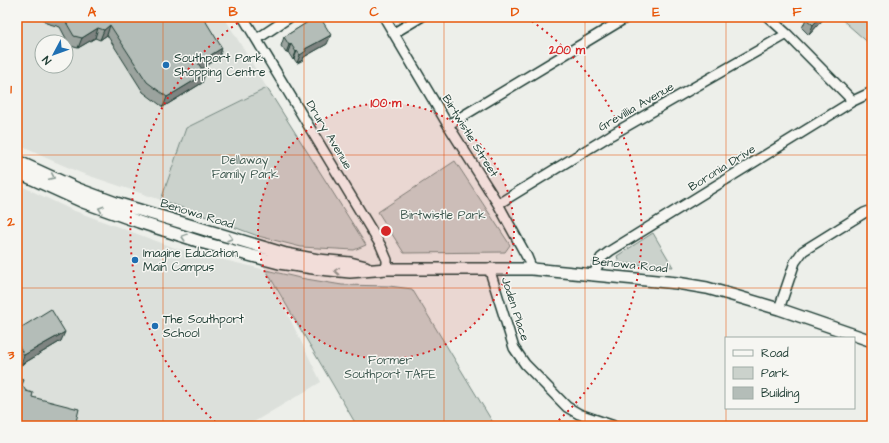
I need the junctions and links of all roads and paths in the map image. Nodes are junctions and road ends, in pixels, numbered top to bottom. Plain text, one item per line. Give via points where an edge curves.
1 (243, 17) edge
2 (290, 17) edge
3 (384, 17) edge
4 (421, 17) edge
5 (628, 17) edge
6 (768, 17) edge
7 (394, 33) junction
8 (787, 34) junction
9 (257, 40) junction
10 (872, 92) edge
11 (853, 101) junction
12 (448, 125) junction
13 (17, 160) edge
14 (17, 172) edge
15 (498, 204) junction
16 (872, 210) edge
17 (489, 268) junction
18 (382, 269) junction
19 (532, 269) junction
20 (594, 274) junction
21 (779, 309) junction
22 (872, 341) edge
23 (614, 426) edge

1 - 9 street, Drury Avenue
2 - 9 street
3 - 7 street, Birtwistle Street
4 - 7 street
5 - 12 street
6 - 8 street
7 - 12 street, Birtwistle Street
8 - 11 street
8 - 15 street, Grevillia Avenue via 611,135
9 - 18 street, Drury Avenue via 381,246 387,260
10 - 11 street, Boronia Drive
11 - 20 street, Boronia Drive via 610,251 601,258
12 - 15 street, Birtwistle Street
13 -> 18 main road, Benowa Road via 78,189 116,203 286,254
18 -> 14 main road, Benowa Road via 350,272 286,264 204,243 94,206
15 - 19 street, Birtwistle Street via 528,257
16 - 21 street via 857,216 799,255
17 - 18 main road, Benowa Road
17 - 19 main road, Benowa Road
17 - 23 street, Joden Place via 514,348 525,364 567,407
19 - 20 main road, Benowa Road
20 - 21 main road, Benowa Road via 693,285
21 - 22 main road, Benowa Road

